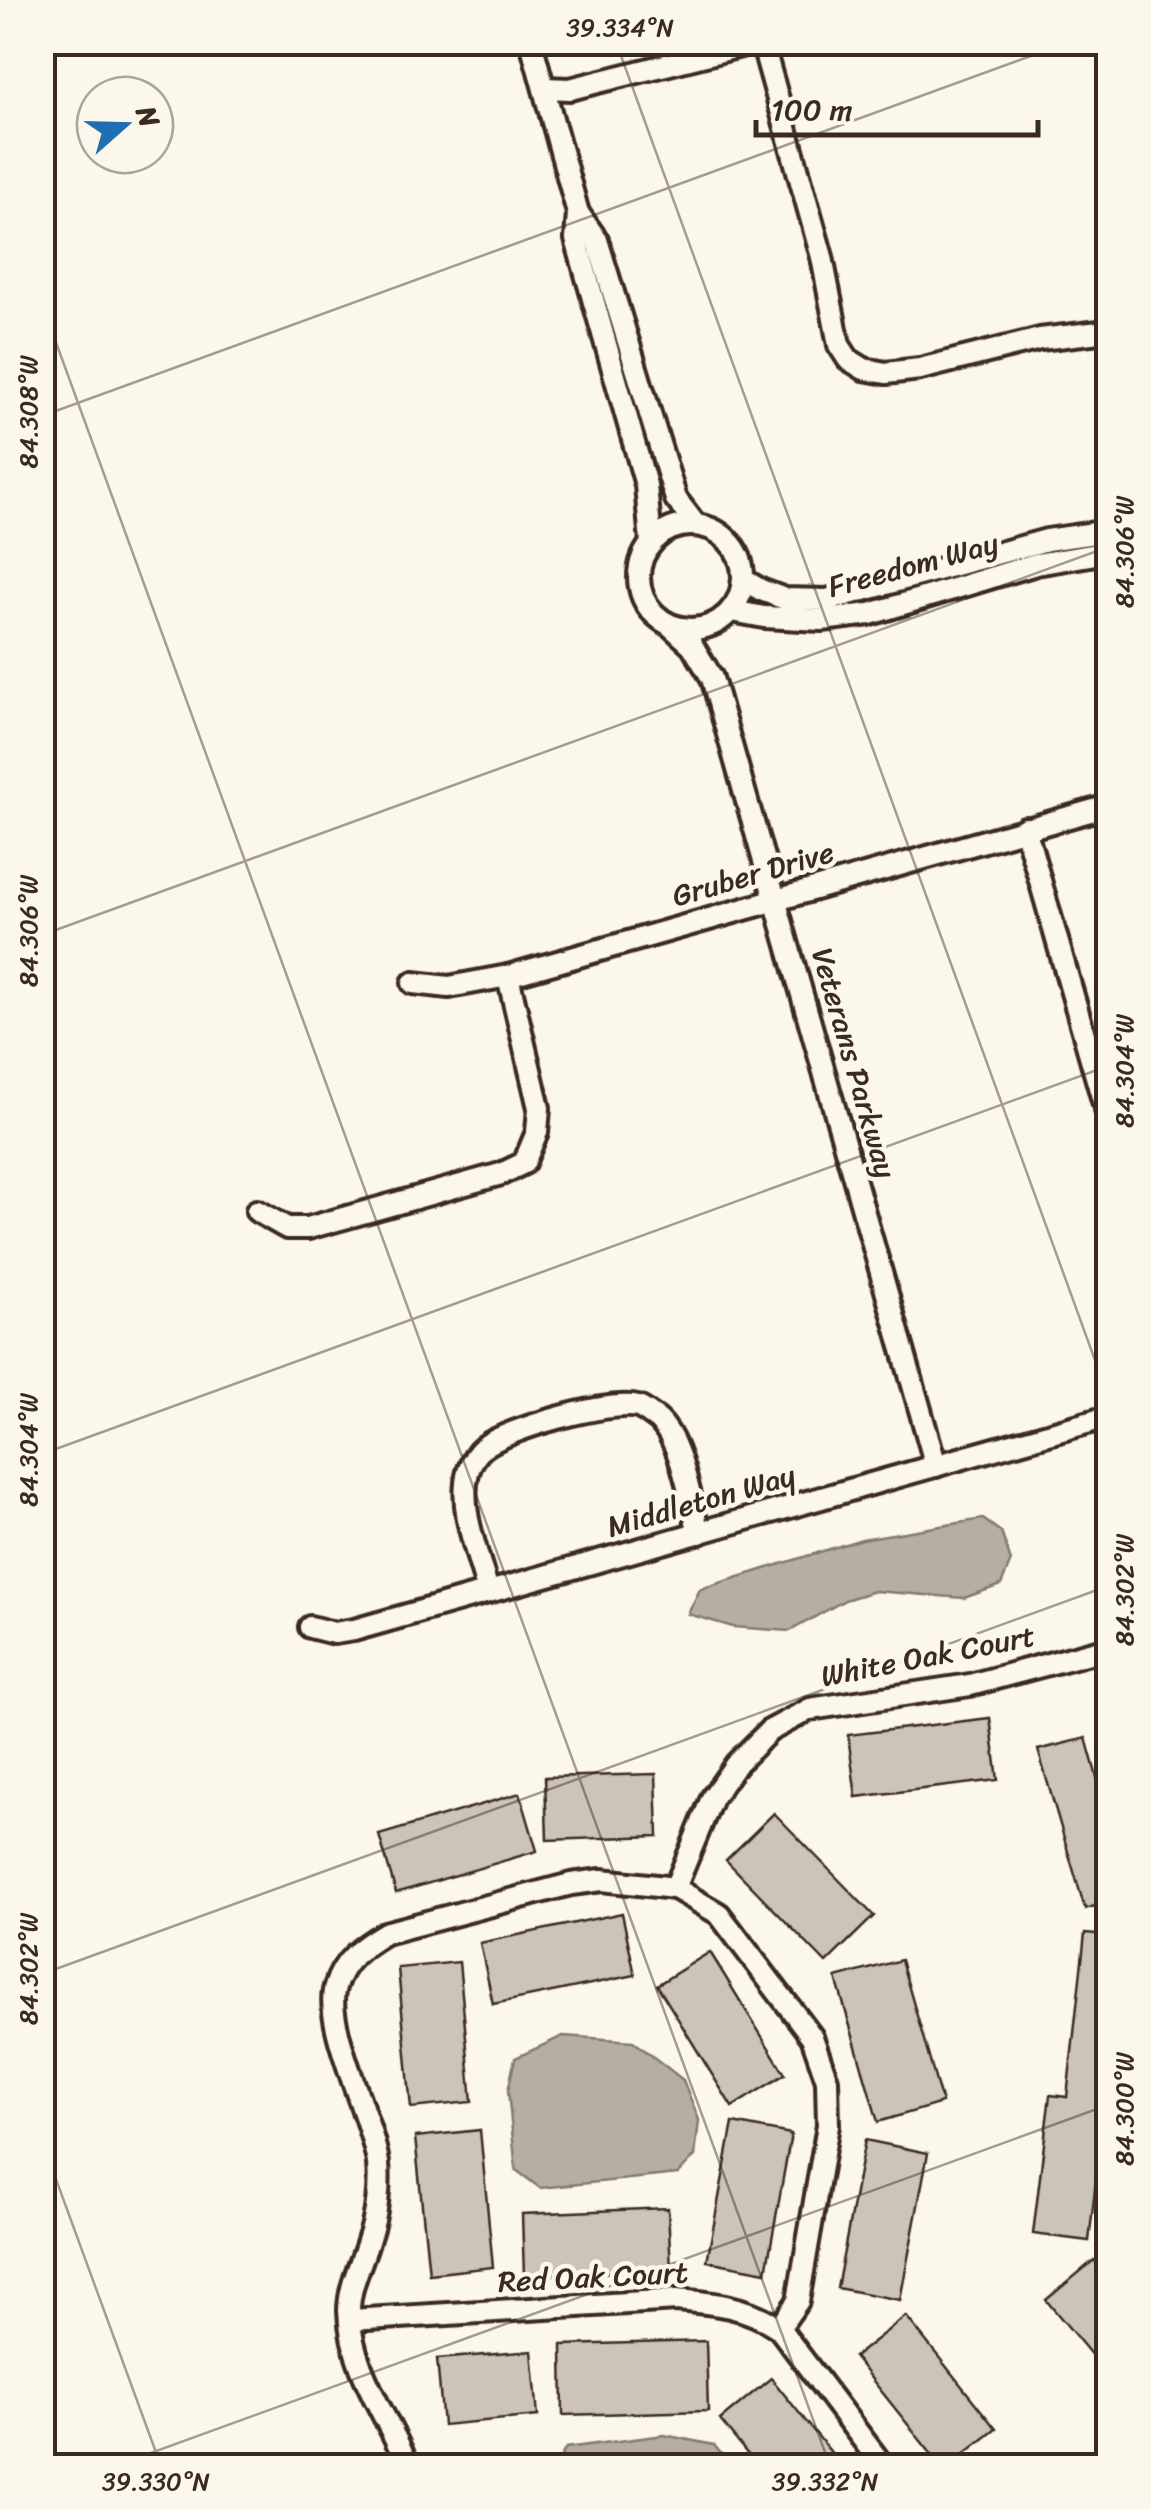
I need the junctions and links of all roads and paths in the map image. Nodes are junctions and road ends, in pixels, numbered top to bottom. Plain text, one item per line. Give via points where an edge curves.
1 (532, 42) edge
2 (760, 42) edge
3 (544, 88) junction
4 (578, 213) junction
5 (1108, 331) edge
6 (695, 524) junction
7 (1108, 532) edge
8 (651, 543) junction
9 (1108, 552) edge
10 (744, 580) junction
11 (730, 613) junction
12 (671, 626) junction
13 (712, 678) junction
14 (1108, 806) edge
15 (1025, 828) junction
16 (777, 898) junction
17 (508, 976) junction
18 (413, 983) dead end
19 (1108, 1118) edge
20 (258, 1210) dead end
21 (1108, 1417) edge
22 (936, 1466) junction
23 (699, 1533) junction
24 (488, 1592) junction
25 (310, 1627) dead end
26 (1107, 1654) edge
27 (676, 1888) junction
28 (350, 2320) junction
29 (779, 2328) junction
30 (408, 2466) edge
31 (883, 2466) edge

1 - 3 street
2 - 3 street via 570,90
2 - 5 street via 848,359 886,373
3 - 4 street
4 - 6 street via 597,240 676,499
4 - 8 street via 576,239 646,485
6 - 8 street via 663,532
6 - 10 street via 725,536
7 - 10 street, Freedom Way via 1047,540 827,600 785,598
8 - 12 street via 642,557 640,590
9 - 11 street, Freedom Way via 1036,564 870,614 822,620
10 - 11 street
11 - 12 street via 701,629
11 - 13 street, Veterans Parkway via 714,644
12 - 13 street, Veterans Parkway
13 - 16 street, Veterans Parkway
14 - 15 street, Gruber Drive
15 - 16 street, Gruber Drive
15 - 19 street
16 - 17 street, Gruber Drive
16 - 22 street, Veterans Parkway
17 - 18 street, Gruber Drive via 449,986
17 - 20 street via 539,1108 538,1132 524,1163 308,1228 287,1228
21 - 22 street, Middleton Way
22 - 23 street, Middleton Way
23 - 24 street, Middleton Way
23 - 24 street via 676,1446 661,1422 640,1407 594,1409 501,1436 480,1449 469,1467 468,1513
24 - 25 street, Middleton Way via 354,1630
26 - 27 street, White Oak Court via 810,1709 770,1731 736,1764 712,1798
27 - 28 street via 602,1880 571,1884 386,1934 361,1946 345,1966 333,1990 335,2020 378,2164
27 - 29 street via 719,1914 812,2037 828,2080 828,2124 798,2301
28 - 29 street, Red Oak Court via 676,2300 723,2304
28 - 30 street via 371,2397
29 - 31 street, Red Oak Court

